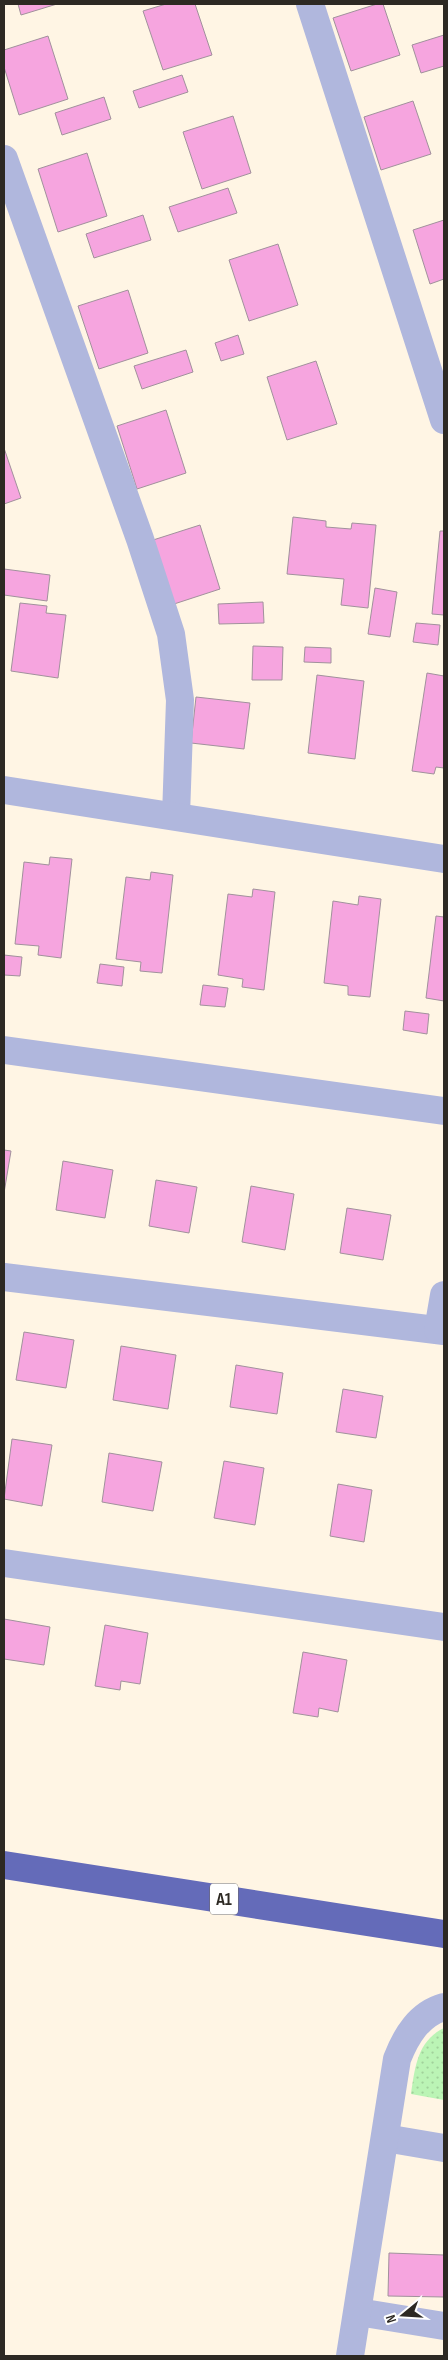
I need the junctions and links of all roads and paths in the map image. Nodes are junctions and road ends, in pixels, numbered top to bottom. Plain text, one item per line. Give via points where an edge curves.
1 (310, 4) edge
2 (4, 159) edge
3 (444, 420) edge
4 (4, 790) edge
5 (176, 816) junction
6 (444, 859) edge
7 (4, 1050) edge
8 (444, 1111) edge
9 (4, 1277) edge
10 (444, 1295) edge
11 (441, 1331) edge
12 (4, 1563) edge
13 (444, 1627) edge
14 (4, 1865) edge
15 (444, 1934) edge
16 (444, 2007) edge
17 (385, 2138) junction
18 (444, 2148) edge
19 (358, 2312) junction
20 (444, 2326) edge
21 (350, 2356) edge

1 - 3 street
2 - 5 street via 171,634 180,700
4 - 5 street
5 - 6 street
7 - 8 street
9 - 11 street
10 - 11 street
12 - 13 street
14 - 15 highway, A1
16 - 17 street via 427,2015 403,2042
17 - 18 street
17 - 19 street
19 - 20 street
19 - 21 street

